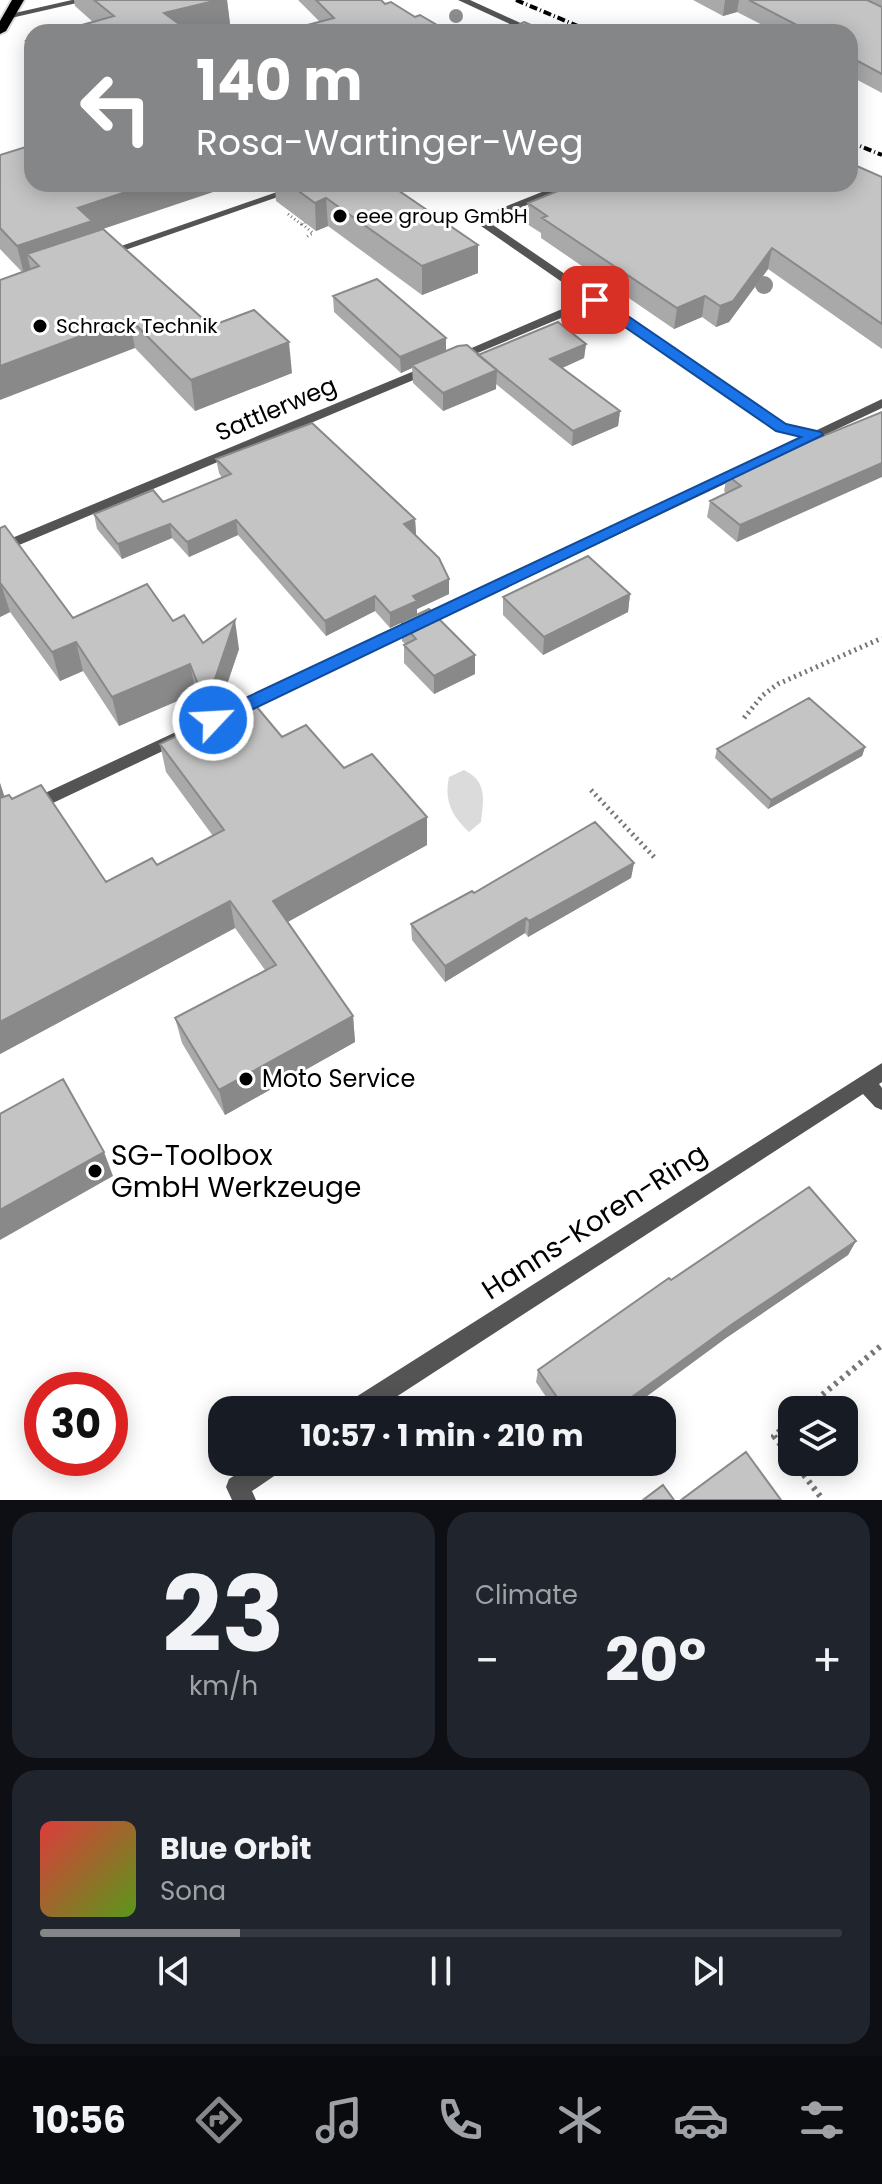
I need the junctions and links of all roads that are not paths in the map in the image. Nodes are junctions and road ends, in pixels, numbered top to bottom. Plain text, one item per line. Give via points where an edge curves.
1 (18, 0) edge
2 (86, 0) edge
3 (462, 0) edge
4 (11, 15) junction
5 (517, 24) edge
6 (0, 31) edge
7 (286, 192) edge
8 (551, 192) edge
9 (87, 259) edge
10 (569, 310) dead end
11 (882, 403) edge
12 (816, 435) junction
13 (0, 548) edge
14 (216, 719) edge
15 (187, 732) edge
16 (0, 821) edge
17 (873, 1077) edge
18 (882, 1101) edge
19 (378, 1396) edge
20 (254, 1476) edge
21 (244, 1500) edge

1 - 4 main road
2 - 4 street
3 - 5 street
4 - 6 main road
7 - 9 street
8 - 12 street via 491,216 487,226 781,427
10 - 13 street, Sattlerweg
11 - 12 street
12 - 14 street
15 - 16 street
17 - 18 street, Hanns-Koren-Ring
17 - 19 street, Hanns-Koren-Ring
20 - 21 street via 237,1487

